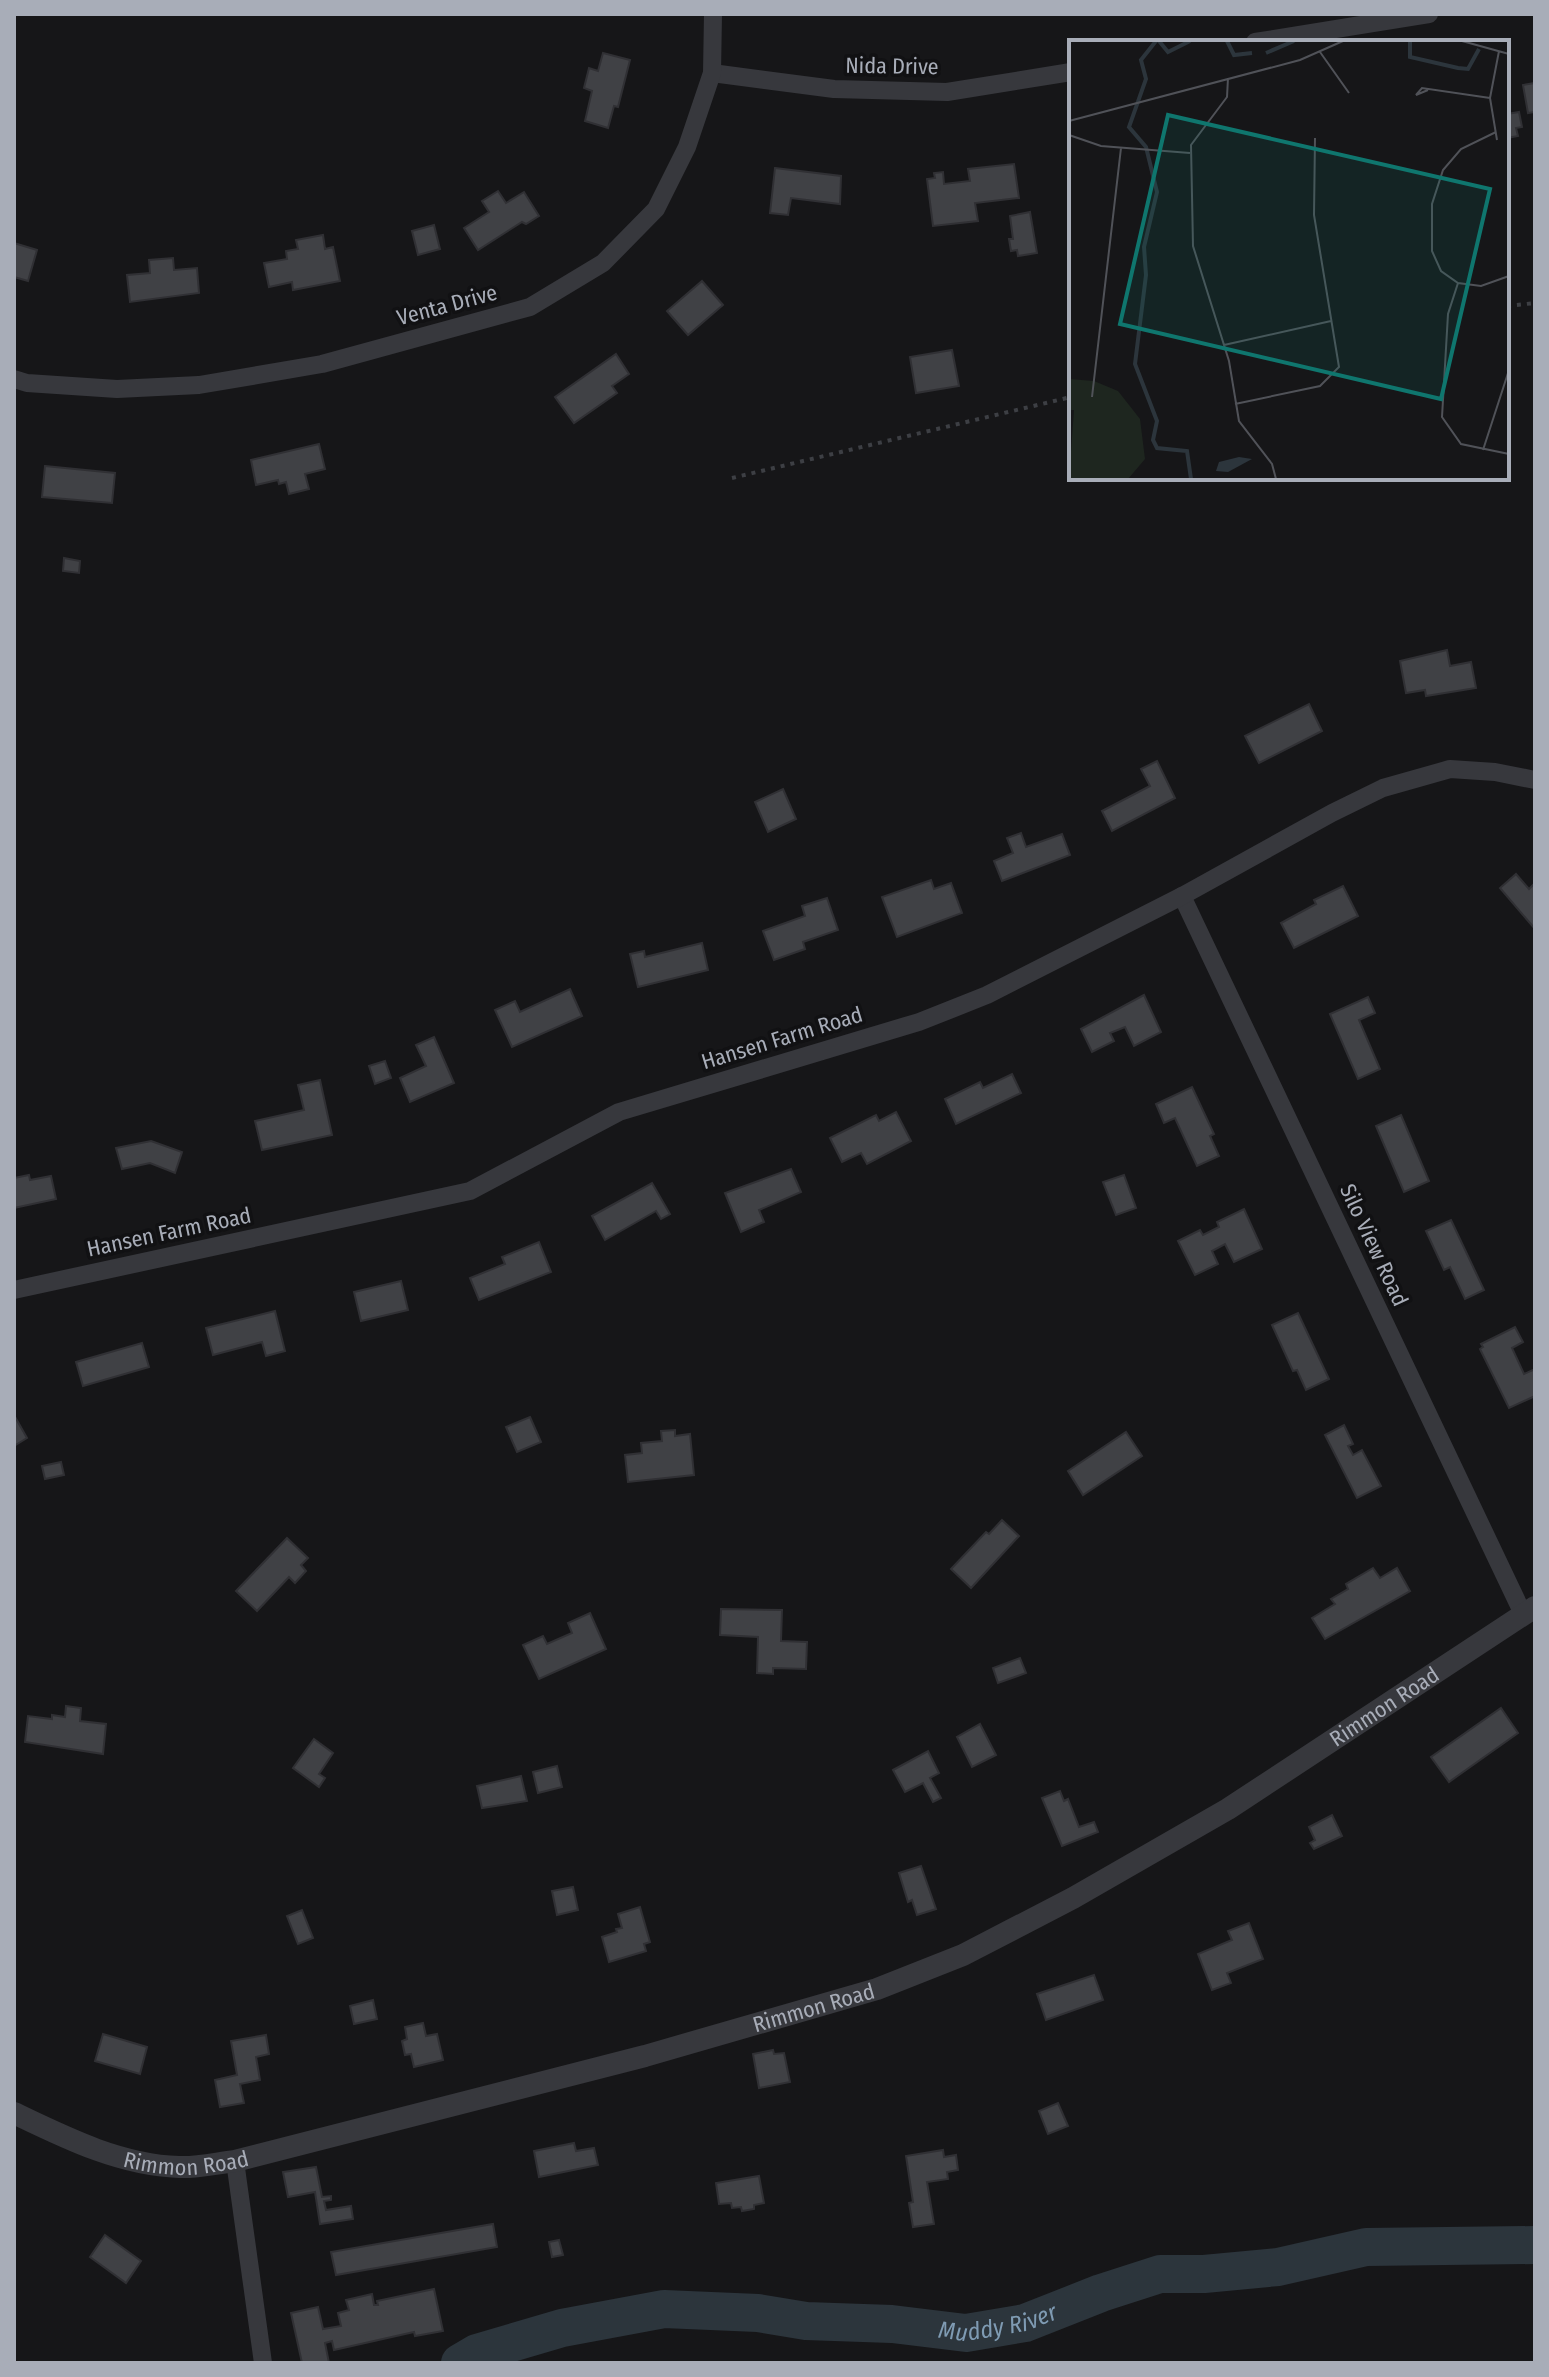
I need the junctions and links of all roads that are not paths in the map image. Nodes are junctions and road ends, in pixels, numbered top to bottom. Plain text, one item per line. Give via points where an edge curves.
1 (713, 14) edge
2 (1429, 14) edge
3 (1267, 40) edge
4 (1069, 72) edge
5 (712, 73) junction
6 (14, 379) edge
7 (1535, 780) edge
8 (1182, 896) junction
9 (14, 1290) edge
10 (1529, 1610) edge
11 (14, 2113) edge
12 (235, 2161) junction
13 (263, 2363) edge

1 - 5 street, Venta Drive
2 - 3 street
4 - 5 street, Nida Drive via 947,92 834,89
5 - 6 street, Venta Drive via 687,147 656,209 603,263 530,307 322,364 199,385 117,389
7 - 8 street, Hansen Farm Road via 1450,769 1383,788
8 - 9 street, Hansen Farm Road via 987,995 919,1022 619,1112 470,1191
8 - 10 street, Silo View Road
10 - 12 street, Rimmon Road via 1228,1809 963,1955 877,1989 645,2056
11 - 12 street, Rimmon Road via 84,2146 126,2158 179,2167
12 - 13 street

